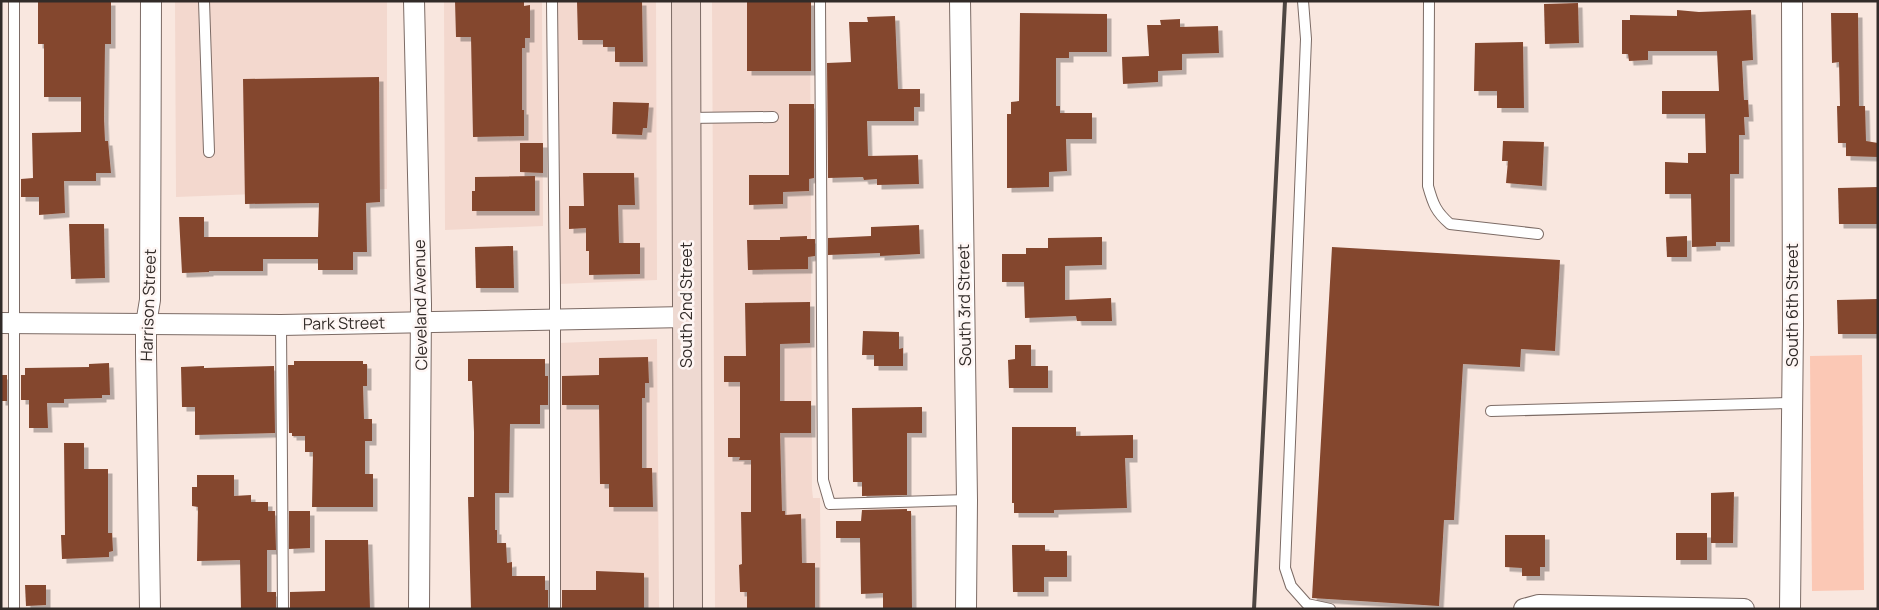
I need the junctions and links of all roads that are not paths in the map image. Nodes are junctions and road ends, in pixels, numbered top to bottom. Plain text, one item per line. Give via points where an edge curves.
1 (14, 1) edge
2 (151, 1) edge
3 (204, 1) edge
4 (414, 1) edge
5 (552, 1) edge
6 (686, 1) edge
7 (820, 1) edge
8 (960, 1) edge
9 (1302, 1) edge
10 (1429, 1) edge
11 (1792, 1) edge
12 (773, 117) dead end
13 (686, 118) junction
14 (209, 152) dead end
15 (1538, 234) dead end
16 (686, 317) junction
17 (554, 319) junction
18 (421, 322) junction
19 (7, 323) edge
20 (146, 324) junction
21 (281, 325) junction
22 (1792, 403) junction
23 (1491, 411) dead end
24 (967, 500) junction
25 (14, 609) edge
26 (150, 609) edge
27 (284, 609) edge
28 (419, 609) edge
29 (555, 609) edge
30 (688, 609) edge
31 (966, 609) edge
32 (1330, 609) edge
33 (1524, 609) edge
34 (1744, 609) edge
35 (1790, 609) edge

1 - 19 lane
2 - 20 street, Harrison Street via 150,300
3 - 14 lane
4 - 18 street, Cleveland Avenue
5 - 17 lane
6 - 13 street, South 2nd Street
7 - 24 lane via 823,480 830,504
8 - 24 street, South 3rd Street
9 - 32 lane via 1306,39 1285,568 1291,586 1307,604
10 - 15 lane via 1428,186 1434,205 1450,224
11 - 22 street, South 6th Street
12 - 13 lane
13 - 16 street, South 2nd Street
16 - 17 street, Park Street
16 - 30 street, South 2nd Street
17 - 18 street, Park Street
17 - 29 lane
18 - 21 street, Park Street
18 - 28 street, Cleveland Avenue
19 - 20 street, Park Street
19 - 25 lane
20 - 21 street, Park Street
20 - 26 street, Harrison Street
21 - 27 lane
22 - 23 lane
22 - 35 street, South 6th Street
24 - 31 street, South 3rd Street
33 - 34 street via 1539,605

